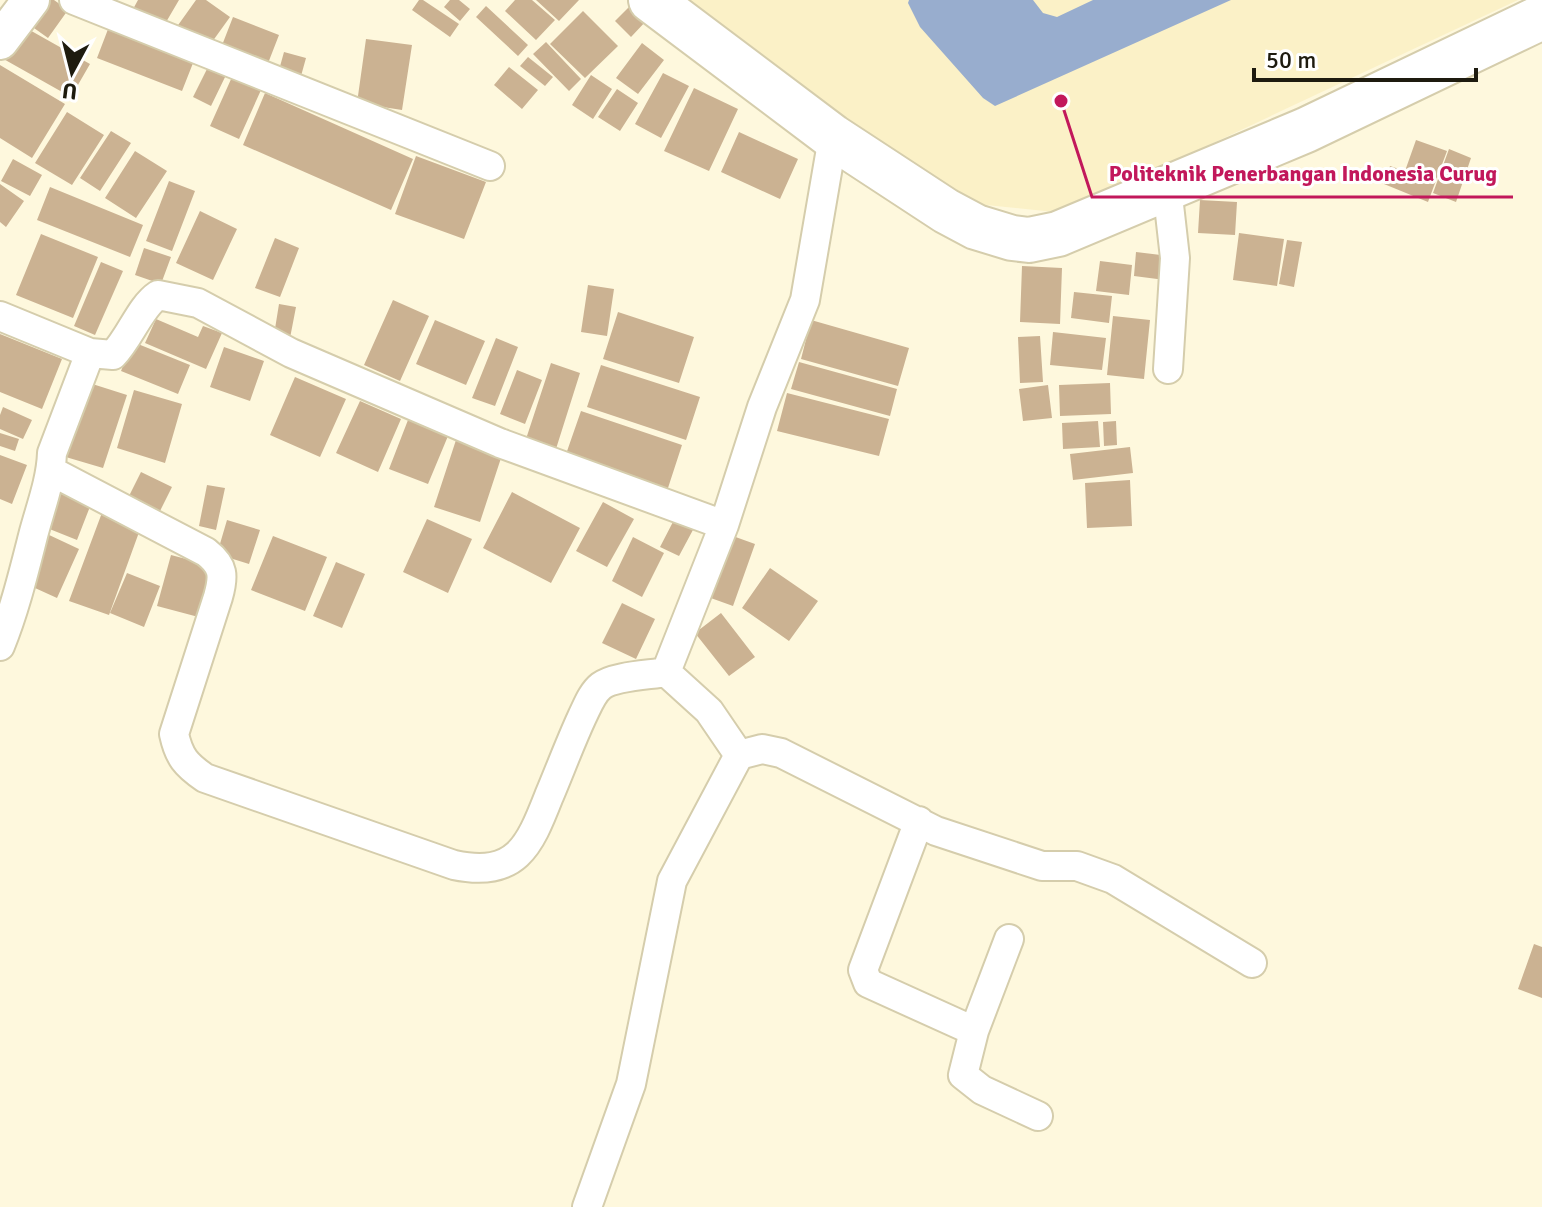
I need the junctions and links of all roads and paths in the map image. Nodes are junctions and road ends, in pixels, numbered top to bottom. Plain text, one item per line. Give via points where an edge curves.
1 (31, 0) edge
2 (74, 0) edge
3 (651, 0) edge
4 (1542, 17) edge
5 (0, 41) edge
6 (833, 137) junction
7 (490, 166) dead end
8 (1167, 187) junction
9 (0, 316) edge
10 (90, 353) junction
11 (1168, 369) dead end
12 (51, 471) junction
13 (724, 525) junction
14 (0, 646) edge
15 (666, 672) junction
16 (739, 755) junction
17 (919, 821) junction
18 (1009, 939) dead end
19 (1252, 963) dead end
20 (974, 1031) junction
21 (1038, 1116) dead end
22 (587, 1207) edge

1 - 5 street
2 - 7 street
3 - 6 main road
4 - 8 main road via 1306,130
6 - 8 main road via 946,211 1012,238 1058,234
6 - 13 street via 805,300 762,407
8 - 11 street via 1175,258
9 - 10 street
10 - 12 street via 52,453
10 - 13 street via 113,355 151,300 158,295 177,297 291,353 500,443
12 - 14 street
12 - 15 street via 206,552 221,567 218,597 174,734 185,765 205,778 440,860 474,869 515,856 532,839 596,692 615,680
13 - 15 street
15 - 16 street via 709,711
16 - 17 street via 762,749 781,753
16 - 22 street via 672,881 631,1084
17 - 19 street via 1042,866 1077,866 1113,879
17 - 20 street via 864,976 868,983
18 - 20 street
20 - 21 street via 963,1075 982,1090

